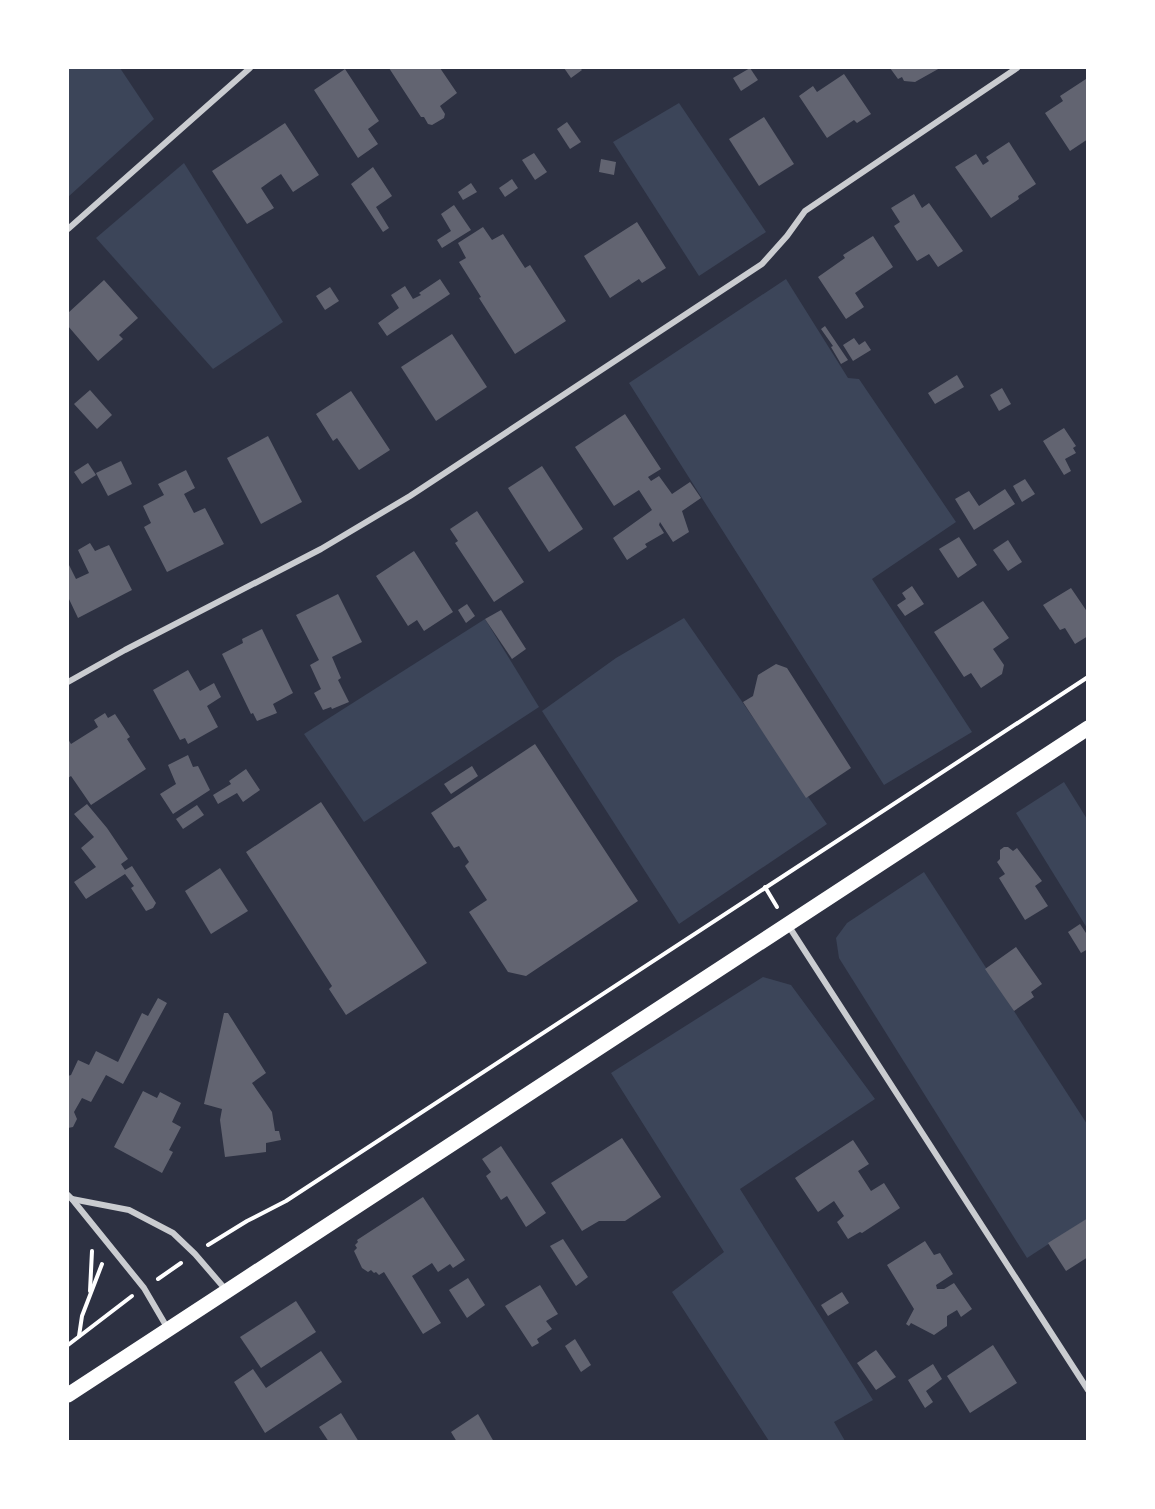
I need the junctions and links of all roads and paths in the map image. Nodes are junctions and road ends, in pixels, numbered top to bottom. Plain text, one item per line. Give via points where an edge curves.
1 (250, 68) edge
2 (1017, 68) edge
3 (68, 229) edge
4 (1088, 677) edge
5 (68, 682) edge
6 (1088, 728) edge
7 (765, 887) junction
8 (779, 910) dead end
9 (788, 925) junction
10 (70, 1197) edge
11 (92, 1225) junction
12 (205, 1247) dead end
13 (105, 1257) dead end
14 (175, 1267) dead end
15 (155, 1281) dead end
16 (227, 1292) junction
17 (90, 1295) junction
18 (130, 1298) dead end
19 (168, 1329) junction
20 (78, 1337) junction
21 (68, 1344) edge
22 (1088, 1390) edge
23 (68, 1395) edge

1 - 3 street
2 - 5 street via 805,211 762,264 410,496 321,549
4 - 7 path
6 - 9 main road
7 - 8 path
7 - 12 path via 296,1195
9 - 16 main road
9 - 22 street
10 - 11 street
10 - 16 street via 129,1210 173,1233
11 - 17 path
11 - 19 street via 144,1288
13 - 17 path
14 - 15 path
16 - 19 main road
17 - 20 path
18 - 20 path
19 - 23 main road
20 - 21 path

